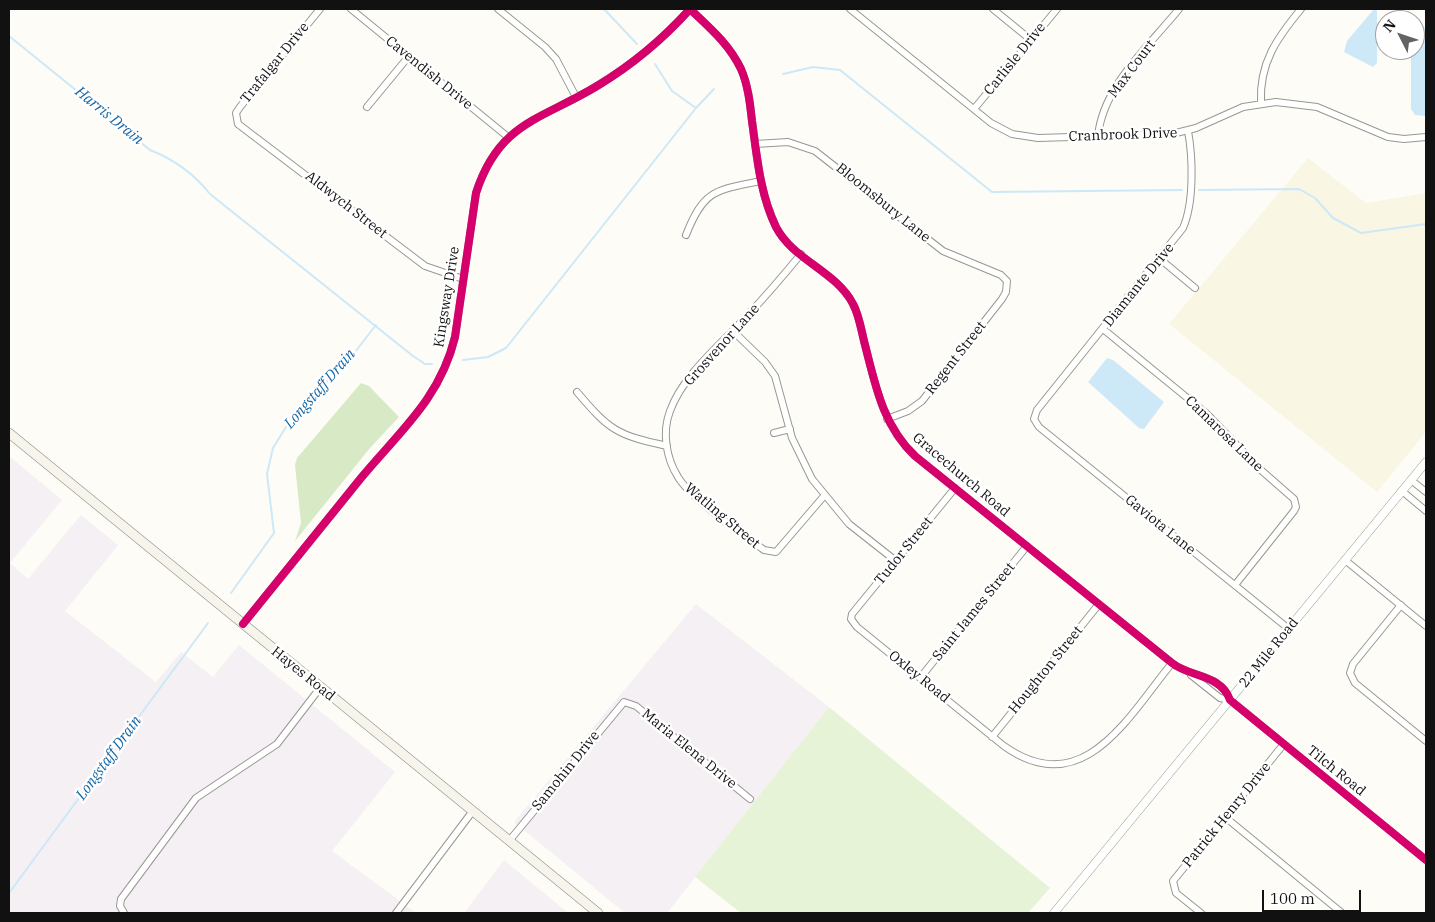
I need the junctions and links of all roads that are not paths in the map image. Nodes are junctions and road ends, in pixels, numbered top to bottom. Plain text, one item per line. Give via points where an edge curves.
1 (320, 9) edge
2 (351, 9) edge
3 (498, 9) edge
4 (690, 9) edge
5 (850, 9) edge
6 (993, 9) edge
7 (1056, 9) edge
8 (1179, 9) edge
9 (1301, 9) edge
10 (1031, 40) junction
11 (409, 56) junction
12 (576, 97) junction
13 (1261, 103) junction
14 (367, 107) dead end
15 (974, 109) junction
16 (235, 119) joint
17 (1188, 131) junction
18 (1098, 136) junction
19 (508, 137) junction
20 (1426, 137) edge
21 (755, 144) junction
22 (761, 181) junction
23 (686, 235) dead end
24 (801, 254) junction
25 (1160, 259) junction
26 (463, 279) junction
27 (1007, 281) joint
28 (1195, 288) dead end
29 (1103, 329) junction
30 (733, 331) junction
31 (577, 392) dead end
32 (887, 419) junction
33 (1034, 419) joint
34 (790, 430) junction
35 (9, 433) edge
36 (774, 433) dead end
37 (666, 446) junction
38 (1426, 462) edge
39 (1412, 480) junction
40 (955, 488) junction
41 (1402, 491) junction
42 (1426, 492) edge
43 (824, 496) junction
44 (1426, 511) edge
45 (1027, 546) junction
46 (1345, 560) junction
47 (896, 561) junction
48 (1235, 585) junction
49 (1099, 604) junction
50 (1401, 605) junction
51 (852, 614) joint
52 (243, 624) junction
53 (1426, 626) edge
54 (1289, 629) junction
55 (1172, 663) junction
56 (1191, 675) junction
57 (920, 678) junction
58 (320, 688) junction
59 (1230, 700) junction
60 (624, 702) joint
61 (992, 737) junction
62 (1426, 741) edge
63 (1284, 745) junction
64 (750, 799) dead end
65 (472, 812) junction
66 (1225, 817) junction
67 (509, 841) junction
68 (1426, 860) edge
69 (124, 913) edge
70 (396, 913) edge
71 (598, 913) edge
72 (1054, 913) edge
73 (1201, 913) edge
74 (1342, 913) edge

1 - 16 street, Trafalgar Drive via 240,107
2 - 11 street, Cavendish Drive
3 - 12 street via 556,59
4 - 12 street, Kingsway Drive via 640,57
4 - 21 street, Gracechurch Road via 725,42 742,71 748,89
5 - 15 street, Cranbrook Drive
6 - 10 street
7 - 10 street, Carlisle Drive
8 - 18 street, Max Court via 1114,91 1101,118
9 - 13 street via 1277,39 1267,58 1261,81
10 - 15 street, Carlisle Drive
11 - 14 street
11 - 19 street, Cavendish Drive
12 - 19 street, Kingsway Drive via 526,123
13 - 17 street, Cranbrook Drive via 1243,107
13 - 20 street, Cranbrook Drive via 1308,105 1333,112 1388,137
15 - 18 street, Cranbrook Drive via 998,128 1019,136
16 - 26 street, Aldwych Street via 425,266
17 - 18 street, Cranbrook Drive via 1153,136
17 - 25 street, Diamante Drive via 1188,214 1178,235
19 - 26 street, Kingsway Drive via 491,157 477,187
21 - 22 street, Gracechurch Road
21 - 27 street, Bloomsbury Lane via 796,143 816,151 943,252
22 - 23 street via 712,194 700,206
22 - 24 street, Gracechurch Road via 765,203 777,230
24 - 30 street, Grosvenor Lane
24 - 32 street, Gracechurch Road via 842,288 853,304
25 - 28 street
25 - 29 street, Diamante Drive
26 - 52 street, Kingsway Drive via 450,355 428,401 392,440
27 - 32 street, Regent Street via 1002,299 922,401
29 - 33 street, Diamante Drive via 1037,410
29 - 48 street, Camarosa Lane via 1207,414 1296,503 1294,511
30 - 34 street via 775,376
30 - 37 street, Grosvenor Lane via 678,395 668,416
31 - 37 street via 602,422 618,432 632,439
32 - 40 street, Gracechurch Road via 909,450
33 - 48 street, Gaviota Lane via 1039,427
34 - 36 street
34 - 43 street via 807,470
35 - 52 main road, Hayes Road
37 - 43 street, Watling Street via 678,478 690,492 771,553 784,544
38 - 39 street, 22 Mile Road
39 - 41 street, 22 Mile Road
39 - 42 street
40 - 45 street, Gracechurch Road
40 - 47 street, Tudor Street
41 - 44 street
41 - 46 street, 22 Mile Road
43 - 47 street via 850,524
45 - 49 street, Gracechurch Road
45 - 57 street, Saint James Street
46 - 50 street
46 - 54 street, 22 Mile Road
47 - 51 street, Tudor Street
48 - 54 street, Gaviota Lane
49 - 55 street, Gracechurch Road
49 - 61 street, Houghton Street
50 - 53 street
50 - 62 street via 1350,673 1355,683
51 - 57 street, Oxley Road via 851,619 857,627
52 - 58 main road, Hayes Road
54 - 59 street, 22 Mile Road
55 - 56 street, Gracechurch Road
55 - 61 street, Oxley Road via 1108,741 1080,760 1056,764 1034,762 1018,756
56 - 59 street, Gracechurch Road via 1220,698
56 - 59 street, Gracechurch Road via 1211,679 1227,690
57 - 61 street, Oxley Road
58 - 65 main road, Hayes Road
58 - 69 street via 277,744 196,798 125,893 120,906
59 - 63 street, Tilch Road
59 - 72 street, 22 Mile Road
60 - 64 street, Maria Elena Drive via 636,706
60 - 67 street, Samohin Drive
63 - 66 street, Patrick Henry Drive
63 - 68 street, Tilch Road
65 - 67 main road, Hayes Road
65 - 70 street
66 - 73 street, Patrick Henry Drive via 1175,877 1172,885 1176,893
66 - 74 street
67 - 71 main road, Hayes Road

